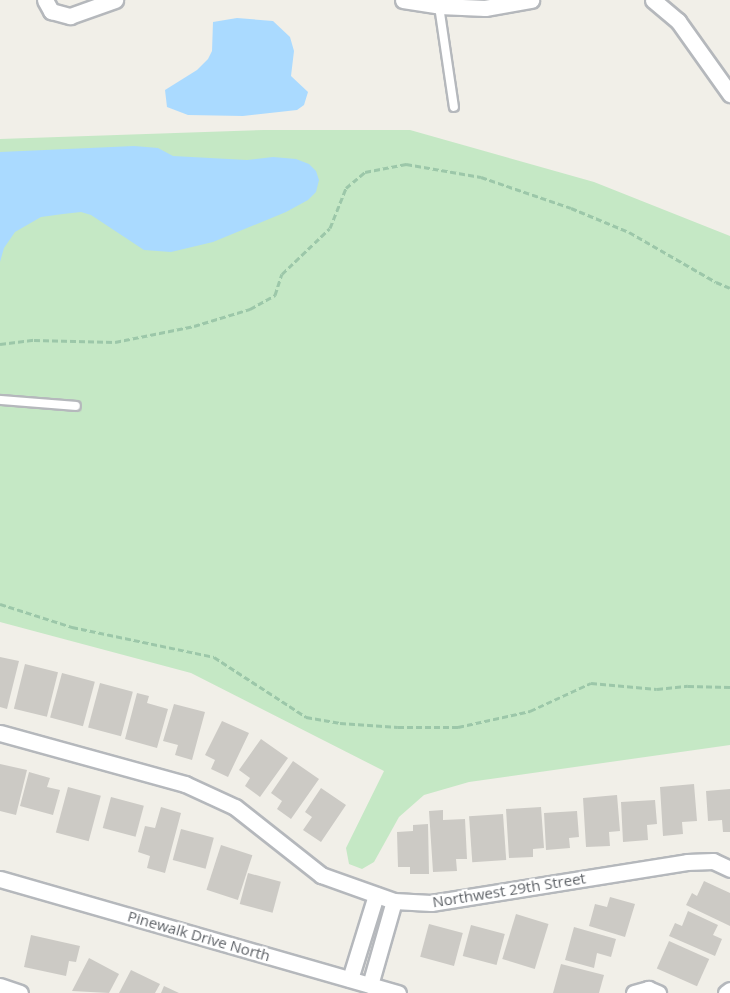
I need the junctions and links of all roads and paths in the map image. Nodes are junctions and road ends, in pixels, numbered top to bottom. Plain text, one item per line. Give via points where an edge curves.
1 (45, 0) edge
2 (115, 0) edge
3 (403, 0) edge
4 (531, 0) edge
5 (653, 0) edge
6 (439, 6) junction
7 (730, 94) edge
8 (454, 107) dead end
9 (730, 288) edge
10 (0, 344) edge
11 (0, 400) edge
12 (76, 406) dead end
13 (0, 603) edge
14 (730, 687) edge
15 (0, 734) edge
16 (730, 869) edge
17 (0, 879) edge
18 (376, 895) junction
19 (394, 901) junction
20 (350, 979) junction
21 (370, 985) junction
22 (0, 986) edge
23 (730, 990) edge
24 (20, 993) edge
25 (398, 993) edge
26 (634, 993) edge
27 (658, 993) edge
28 (726, 993) edge

1 - 2 street via 51,11 70,16
3 - 6 street
4 - 6 street via 485,8
5 - 7 street via 678,21
6 - 8 lane
9 - 10 path via 629,232 571,208 481,177 406,164 365,172 346,188 330,228 282,274 275,295 250,309 194,326 115,342 34,340
11 - 12 lane
13 - 14 path via 72,627 214,657 306,717 340,723 458,727 530,711 591,683 657,689
15 - 18 street, Northwest 29th Street via 185,784 235,807 321,875
16 - 19 street, Northwest 29th Street via 713,861 687,862 431,903
17 - 20 street, Pinewalk Drive North
18 - 19 street, Northwest 29th Street
18 - 20 street
19 - 21 street
20 - 21 street, Pinewalk Drive North
21 - 25 street, Pinewalk Drive North
22 - 24 street
23 - 28 street
26 - 27 street via 648,989

